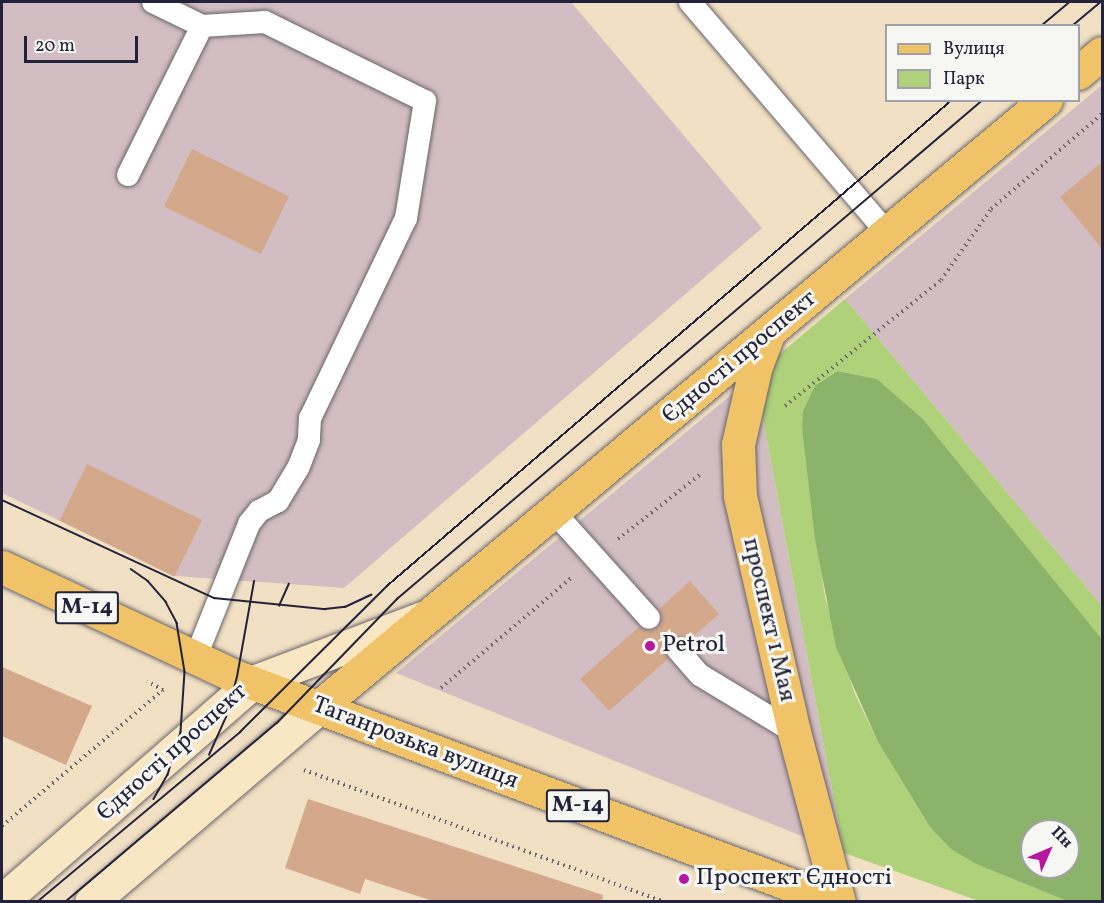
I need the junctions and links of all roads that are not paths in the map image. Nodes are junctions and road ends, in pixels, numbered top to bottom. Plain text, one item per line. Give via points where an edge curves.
1 (153, 2) edge
2 (690, 2) edge
3 (202, 26) junction
4 (1102, 53) edge
5 (1080, 71) edge
6 (1044, 102) edge
7 (128, 175) dead end
8 (888, 234) junction
9 (767, 337) junction
10 (554, 512) junction
11 (2, 567) edge
12 (432, 614) junction
13 (649, 618) dead end
14 (678, 650) dead end
15 (195, 659) junction
16 (253, 682) junction
17 (319, 707) junction
18 (794, 732) junction
19 (2, 901) edge
20 (91, 902) edge
21 (838, 902) edge

1 - 3 lane
2 - 8 lane
3 - 7 lane
3 - 15 lane via 265,22 425,101 406,218 310,418 309,441 298,468 278,501 259,511 249,524
4 - 5 main road
6 - 8 main road, Єдності проспект
8 - 9 main road, Єдності проспект
9 - 10 main road, Єдності проспект
9 - 18 main road, проспект 1 Мая via 756,365 738,444 740,496
10 - 12 main road, Єдності проспект
10 - 13 lane
11 - 15 main road, Таганрозька вулиця / М-14
12 - 16 main road, Єдності проспект
12 - 17 main road, Єдності проспект
14 - 18 lane via 700,675
15 - 16 main road, Таганрозька вулиця / М-14
16 - 17 main road, Таганрозька вулиця / М-14
16 - 19 main road, Єдності проспект
17 - 20 main road, Єдності проспект
17 - 21 main road, Таганрозька вулиця / М-14
18 - 21 main road, проспект 1 Мая

